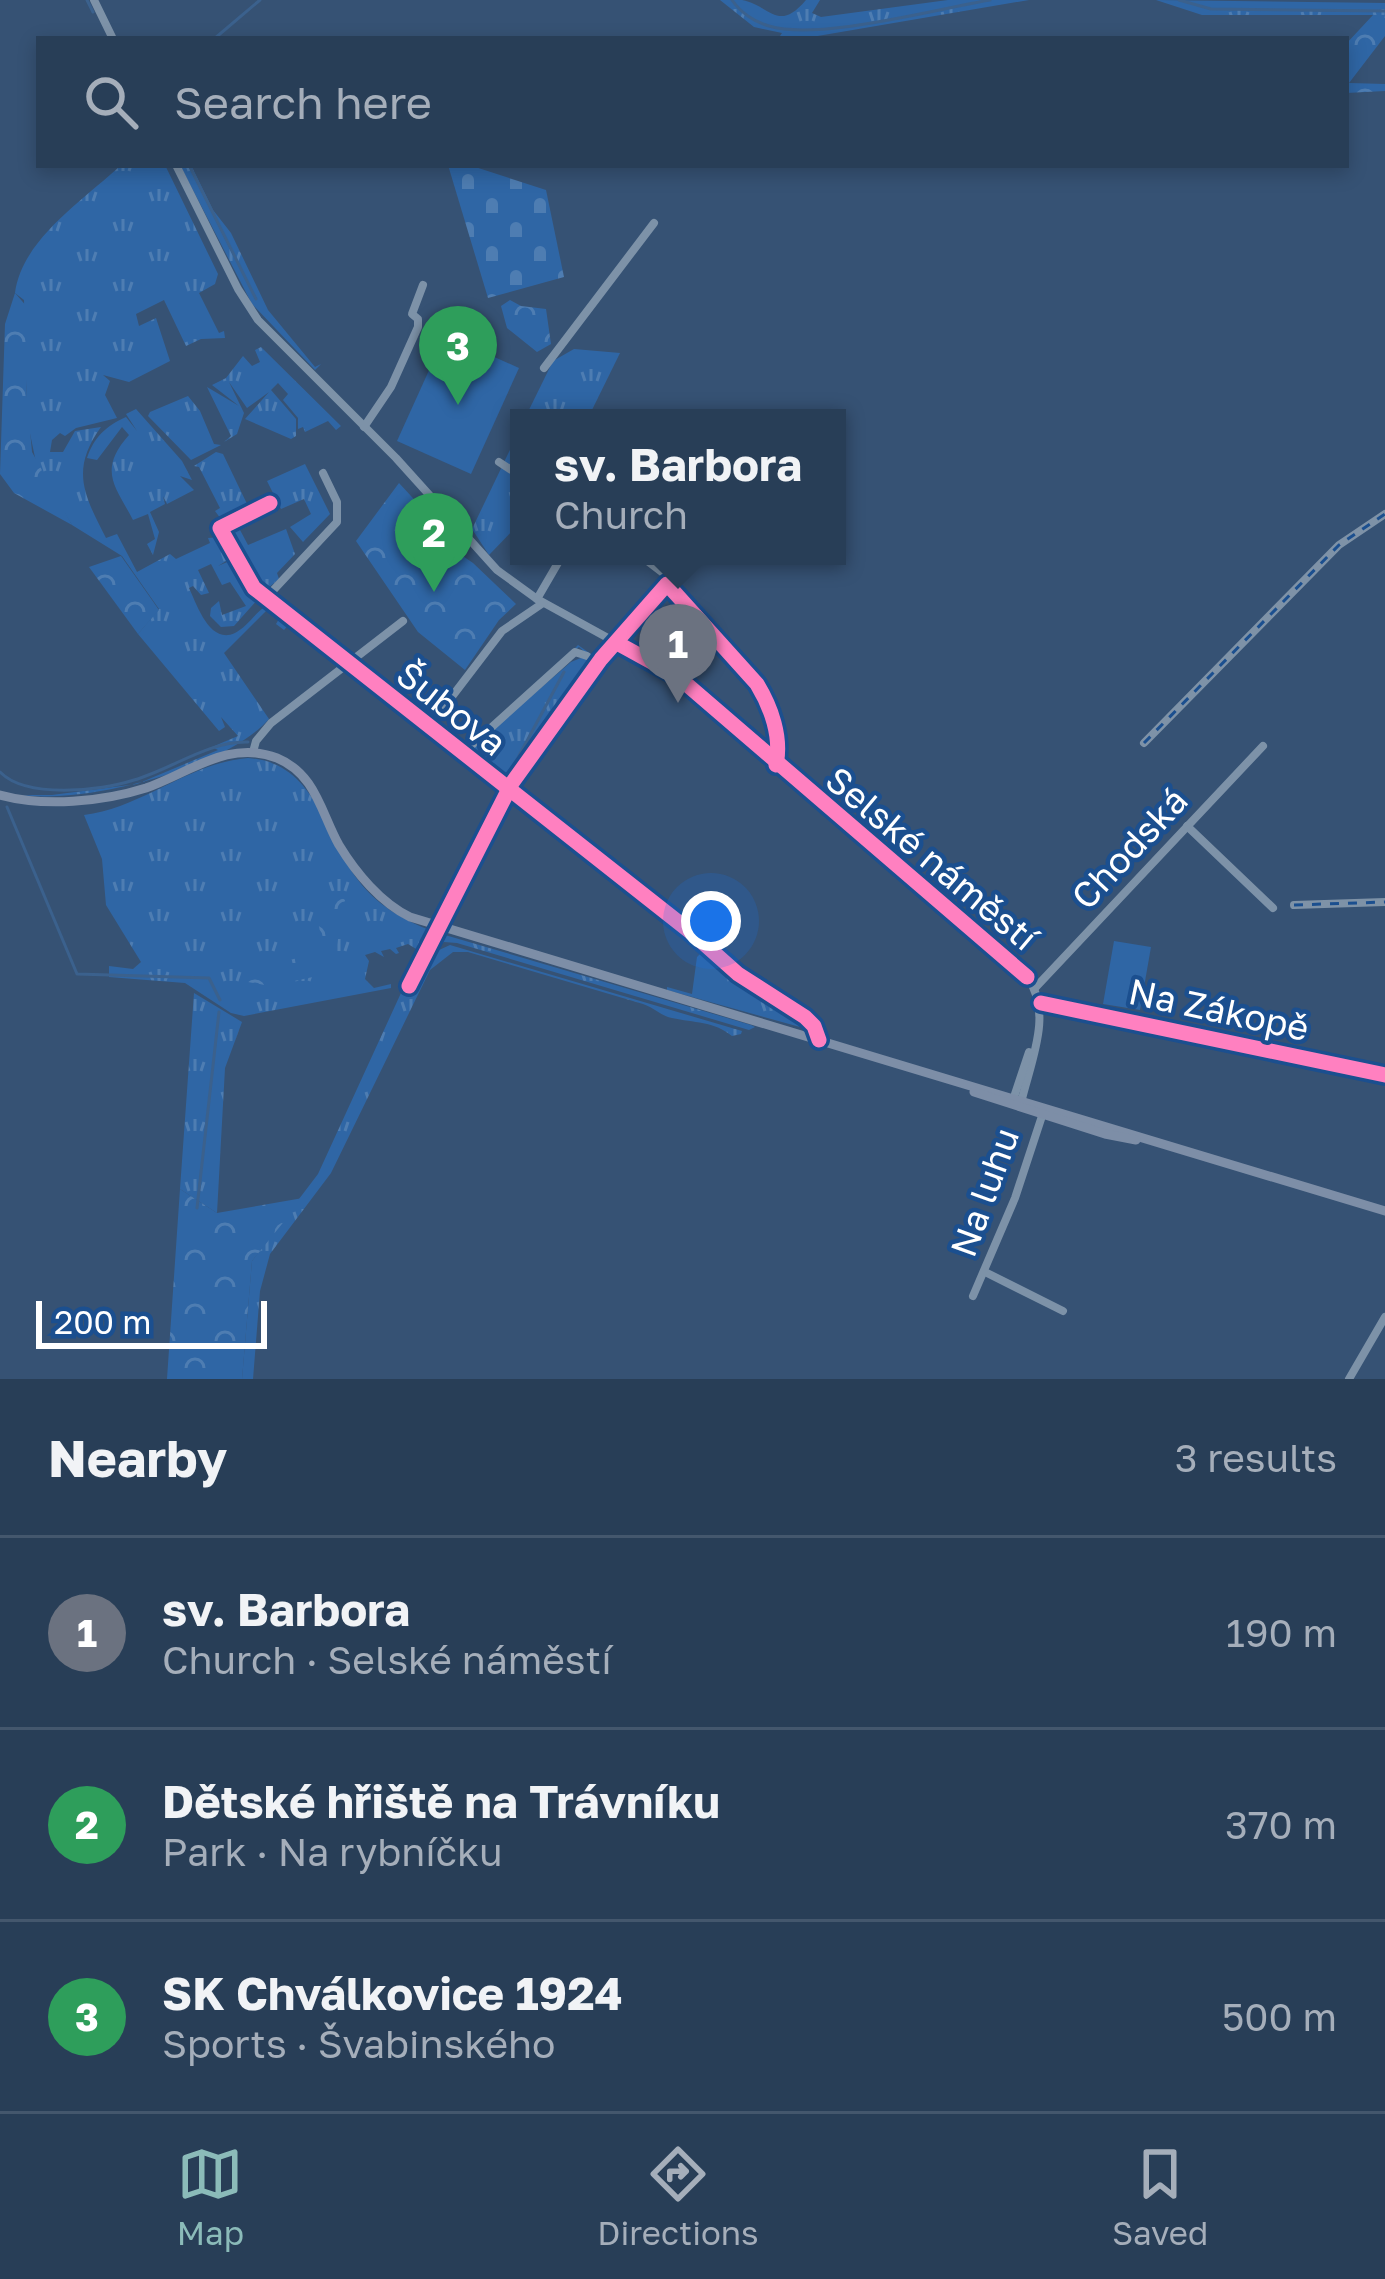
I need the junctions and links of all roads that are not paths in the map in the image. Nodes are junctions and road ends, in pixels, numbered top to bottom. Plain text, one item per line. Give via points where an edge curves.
1 (94, 0) edge
2 (112, 36) edge
3 (178, 168) edge
4 (654, 223) dead end
5 (423, 285) dead end
6 (544, 368) dead end
7 (364, 427) junction
8 (499, 462) dead end
9 (510, 469) edge
10 (323, 473) dead end
11 (270, 503) dead end
12 (558, 565) edge
13 (651, 565) edge
14 (669, 582) junction
15 (266, 598) junction
16 (540, 601) junction
17 (403, 621) dead end
18 (616, 643) junction
19 (586, 656) dead end
20 (346, 662) junction
21 (428, 728) junction
22 (1263, 746) dead end
23 (253, 752) junction
24 (462, 754) junction
25 (776, 764) junction
26 (508, 791) junction
27 (0, 795) edge
28 (1187, 826) junction
29 (1273, 908) dead end
30 (436, 926) junction
31 (409, 986) dead end
32 (1034, 988) junction
33 (1041, 1003) junction
34 (819, 1040) junction
35 (1385, 1075) edge
36 (1017, 1102) junction
37 (1044, 1110) junction
38 (1385, 1211) edge
39 (985, 1272) junction
40 (974, 1296) dead end
41 (1063, 1311) dead end
42 (1385, 1317) edge
43 (1348, 1379) edge

1 - 2 street
3 - 7 street, Selské náměstí via 242,297
4 - 6 street
5 - 7 street via 412,314 418,327
7 - 16 street, Selské náměstí via 497,570
8 - 9 street
10 - 15 street via 338,502 337,522
11 - 15 street, Šubova via 220,528
12 - 16 street
13 - 14 street, Selské náměstí
14 - 18 street
14 - 25 street, Selské náměstí via 757,684 775,728
15 - 20 street, Šubova
16 - 18 street, Selské náměstí
16 - 21 street via 502,631
17 - 20 street
18 - 25 street, Selské náměstí via 677,676
18 - 26 street
19 - 24 street via 575,652
20 - 21 street, Šubova
20 - 23 street via 267,727
21 - 24 street, Šubova
22 - 28 street, Chodská
23 - 27 main road via 217,757 133,791 27,801
23 - 30 main road via 301,773 341,849 376,892
24 - 26 street, Šubova
25 - 32 street, Selské náměstí
26 - 30 street
26 - 34 street, Šubova via 738,974 795,1009
28 - 29 street
28 - 32 street, Chodská
30 - 31 street
30 - 34 main road
32 - 33 street, Selské náměstí
33 - 35 street, Na Zákopě
33 - 36 street, Selské náměstí
34 - 36 main road
36 - 37 main road
37 - 38 main road
37 - 39 street, Na luhu
39 - 40 street, Na luhu
39 - 41 street
42 - 43 street

